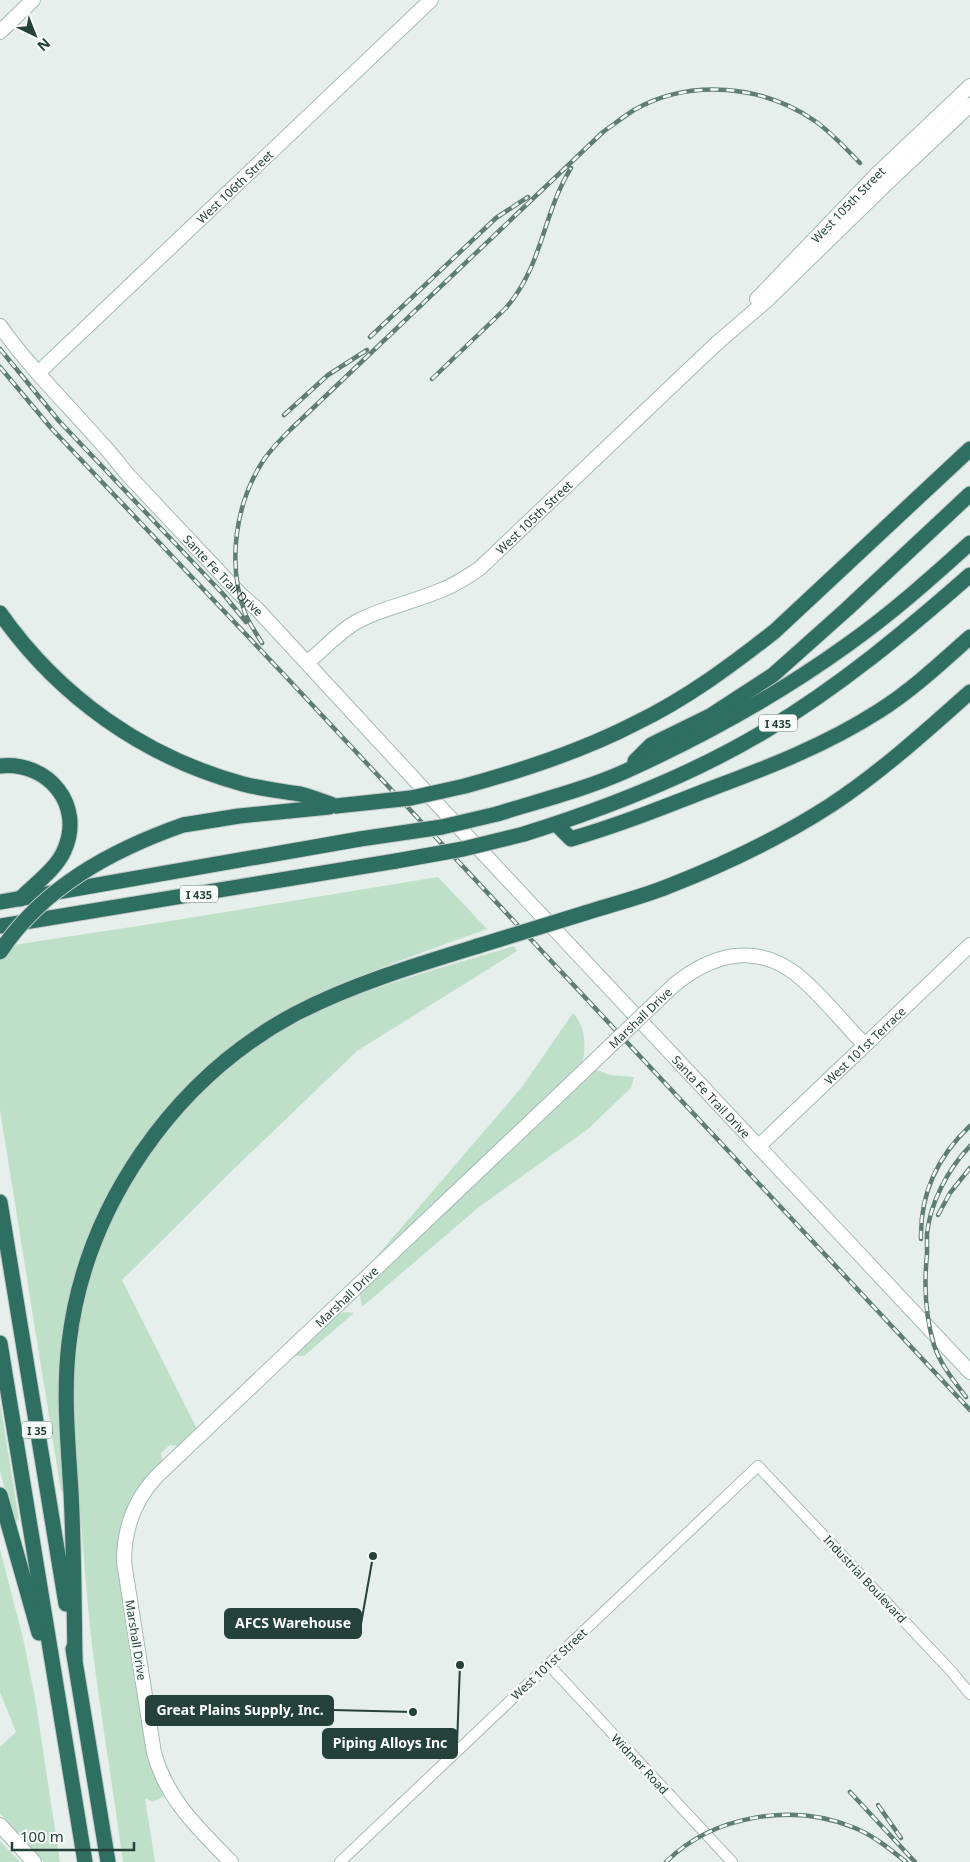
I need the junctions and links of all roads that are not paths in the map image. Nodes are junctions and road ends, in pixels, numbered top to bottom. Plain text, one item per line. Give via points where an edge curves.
1 (34, 0) edge
2 (432, 0) edge
3 (0, 32) edge
4 (970, 86) edge
5 (970, 105) edge
6 (0, 326) edge
7 (733, 329) junction
8 (38, 373) junction
9 (970, 449) edge
10 (970, 494) edge
11 (970, 543) edge
12 (970, 575) edge
13 (0, 612) edge
14 (970, 637) edge
15 (307, 663) junction
16 (970, 692) edge
17 (0, 766) edge
18 (625, 771) junction
19 (336, 806) junction
20 (452, 820) joint
21 (556, 824) junction
22 (20, 898) junction
23 (0, 902) edge
24 (1, 926) edge
25 (970, 945) edge
26 (0, 952) edge
27 (865, 1045) junction
28 (759, 1146) junction
29 (0, 1202) edge
30 (0, 1343) edge
31 (970, 1372) edge
32 (758, 1466) joint
33 (0, 1495) edge
34 (75, 1659) junction
35 (548, 1664) junction
36 (970, 1694) edge
37 (57, 1695) junction
38 (0, 1825) edge
39 (34, 1862) edge
40 (85, 1862) edge
41 (108, 1862) edge
42 (230, 1862) edge
43 (340, 1862) edge
44 (732, 1862) edge

1 - 3 main road
2 - 8 main road, West 106th Street
4 - 7 main road, West 105th Street via 871,180 760,295
5 - 7 main road, West 105th Street
6 - 8 main road, Sante Fe Trail Drive
7 - 15 main road, West 105th Street via 479,569 438,592 393,605 358,620
8 - 15 main road, Sante Fe Trail Drive via 129,476
9 - 19 highway, bridge via 800,609 749,652 666,707 608,737 547,762 411,798
10 - 18 highway via 773,674 710,716 651,745
11 - 18 highway, I 435 via 915,593 808,672 731,718
12 - 21 highway, I 435 via 869,660 763,732 644,792
13 - 19 highway via 19,639 56,679 102,718 145,745 209,774
14 - 21 highway via 899,697 854,726 798,755 572,839
15 - 20 main road, Sante Fe Trail Drive
16 - 34 highway, bridge via 864,781 777,837 667,887 385,975 346,991 295,1014 250,1042 211,1073 176,1108 121,1185 102,1225 84,1273 69,1341 66,1403
17 - 22 highway via 30,768 47,778 59,790 68,813 68,838 63,853
18 - 22 highway, I 435, bridge via 497,814 442,826
19 - 26 highway, bridge via 183,825 131,845 71,880 33,913
20 - 28 main road, Santa Fe Trail Drive
21 - 24 highway, I 435, bridge via 446,853
22 - 23 highway, I 435
25 - 27 main road, West 101st Terrace
27 - 28 main road, West 101st Terrace
27 - 42 main road, Marshall Drive, bridge via 789,969 768,960 745,956 721,958 700,966 674,985 152,1482 134,1508 126,1532 124,1562 154,1753 173,1797
28 - 31 main road, Santa Fe Trail Drive
29 - 34 highway, I 35
30 - 37 highway, I 35
32 - 35 street, West 101st Street
32 - 36 street, Industrial Boulevard
33 - 37 highway
34 - 41 highway, I 35
35 - 43 street, West 101st Street
35 - 44 street, Widmer Road
37 - 40 highway, I 35
38 - 39 main road

